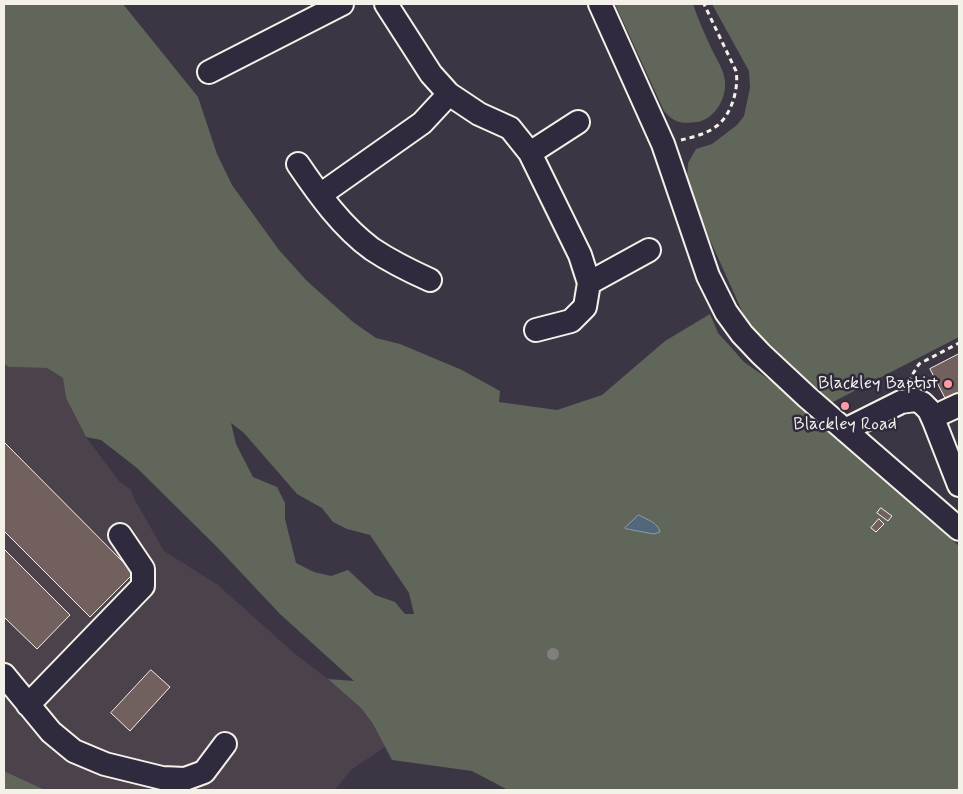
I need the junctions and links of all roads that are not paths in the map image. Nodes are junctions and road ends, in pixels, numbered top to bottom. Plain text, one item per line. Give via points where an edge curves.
1 (386, 4) edge
2 (600, 4) edge
3 (333, 5) edge
4 (209, 72) dead end
5 (448, 94) junction
6 (578, 122) dead end
7 (530, 153) junction
8 (298, 164) dead end
9 (320, 195) junction
10 (648, 250) dead end
11 (430, 280) dead end
12 (590, 282) junction
13 (536, 330) dead end
14 (845, 430) junction
15 (959, 485) edge
16 (959, 529) edge
17 (120, 535) dead end
18 (4, 674) edge
19 (28, 705) junction
20 (225, 744) dead end

1 - 5 street via 431,74
2 - 14 street via 663,144 708,276 726,312 761,354
3 - 4 street
5 - 7 street via 479,114 510,128
5 - 9 street via 422,123
6 - 7 street
7 - 12 street
8 - 9 street
9 - 11 street via 342,222 372,248
10 - 12 street
12 - 13 street via 585,307 571,321
14 - 15 street via 901,402 915,400 922,403 929,410
14 - 16 street
17 - 19 street via 143,570 143,586
18 - 19 street
19 - 20 street via 51,732 74,751 106,764 162,778 185,779 204,772

